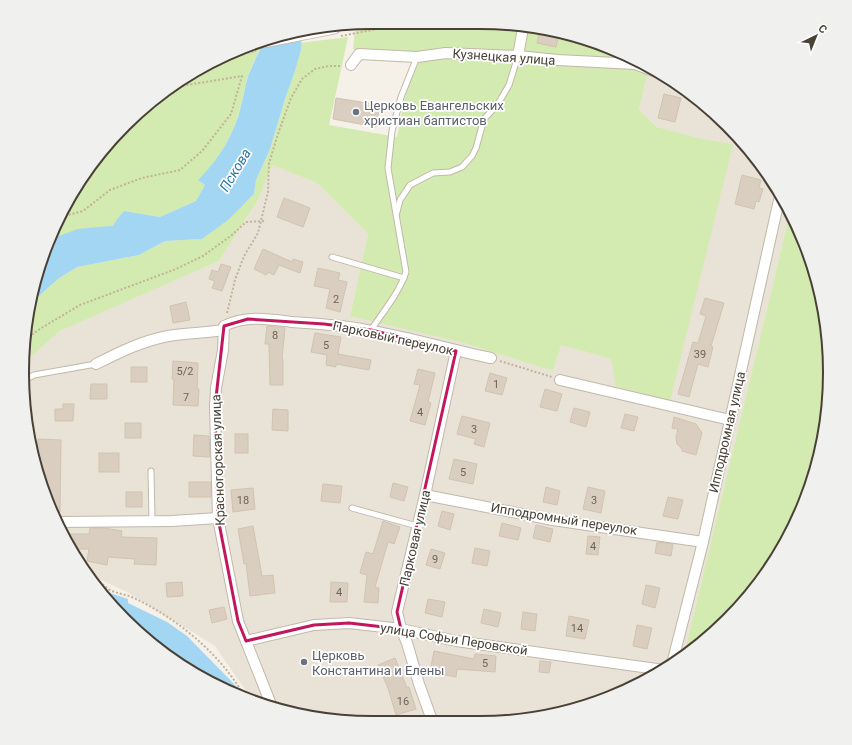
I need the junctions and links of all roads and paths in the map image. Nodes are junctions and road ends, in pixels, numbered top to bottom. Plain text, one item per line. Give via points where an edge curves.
1 (522, 32) edge
2 (518, 56) junction
3 (416, 58) junction
4 (628, 63) edge
5 (351, 65) joint
6 (186, 84) edge
7 (778, 203) edge
8 (67, 215) edge
9 (396, 215) junction
10 (260, 221) junction
11 (266, 221) dead end
12 (332, 257) dead end
13 (404, 278) junction
14 (224, 328) junction
15 (371, 330) junction
16 (31, 335) edge
17 (456, 351) junction
18 (491, 358) joint
19 (96, 364) joint
20 (29, 378) edge
21 (560, 380) joint
22 (730, 420) junction
23 (151, 471) dead end
24 (425, 495) junction
25 (352, 508) dead end
26 (218, 518) junction
27 (152, 520) junction
28 (63, 522) edge
29 (417, 526) junction
30 (703, 542) junction
31 (102, 585) edge
32 (401, 630) junction
33 (246, 641) junction
34 (674, 655) edge
35 (653, 669) edge
36 (241, 690) edge
37 (269, 700) edge
38 (430, 716) edge

1 - 2 street
2 - 3 street, Кузнецкая улица via 446,53
2 - 4 street, Кузнецкая улица
2 - 9 lane via 509,84 498,104 484,119 472,156 462,167 450,172 433,173 410,185 400,200
3 - 5 street, Кузнецкая улица via 358,54
3 - 9 lane via 401,97 392,132 388,168
5 - 10 path via 315,69 302,79 291,98 269,163 268,192
6 - 8 path via 242,76 231,114 202,151 180,170 142,178 110,190 83,211
7 - 22 street, Ипподромная улица
9 - 13 lane via 406,272
10 - 11 path
10 - 14 path via 258,233 244,256 235,280
10 - 16 path via 246,222 202,256 176,269 80,305
12 - 13 lane
13 - 15 lane
14 - 15 street, Парковый переулок via 234,321 267,318
14 - 19 street, Парковый переулок via 206,333 168,336 138,344
14 - 26 street, Красногорская улица via 215,407
15 - 17 street, Парковый переулок
17 - 18 street, Парковый переулок
17 - 24 street, Парковая улица
18 - 21 path
19 - 20 lane
21 - 22 street
22 - 30 street, Ипподромная улица
23 - 27 lane
24 - 29 street, Парковая улица
24 - 30 street, Ипподромный переулок via 553,520
25 - 29 lane
26 - 27 street
26 - 33 street, Красногорская улица via 238,621
27 - 28 street
29 - 32 street, Парковая улица via 397,612
30 - 34 street, Ипподромная улица
31 - 36 path via 109,590 132,597 173,622 203,645 225,667
32 - 33 street, улица Софьи Перовской via 349,623 314,625
32 - 35 street, улица Софьи Перовской via 456,641
32 - 38 street, Парковая улица
33 - 37 street, Красногорская улица

